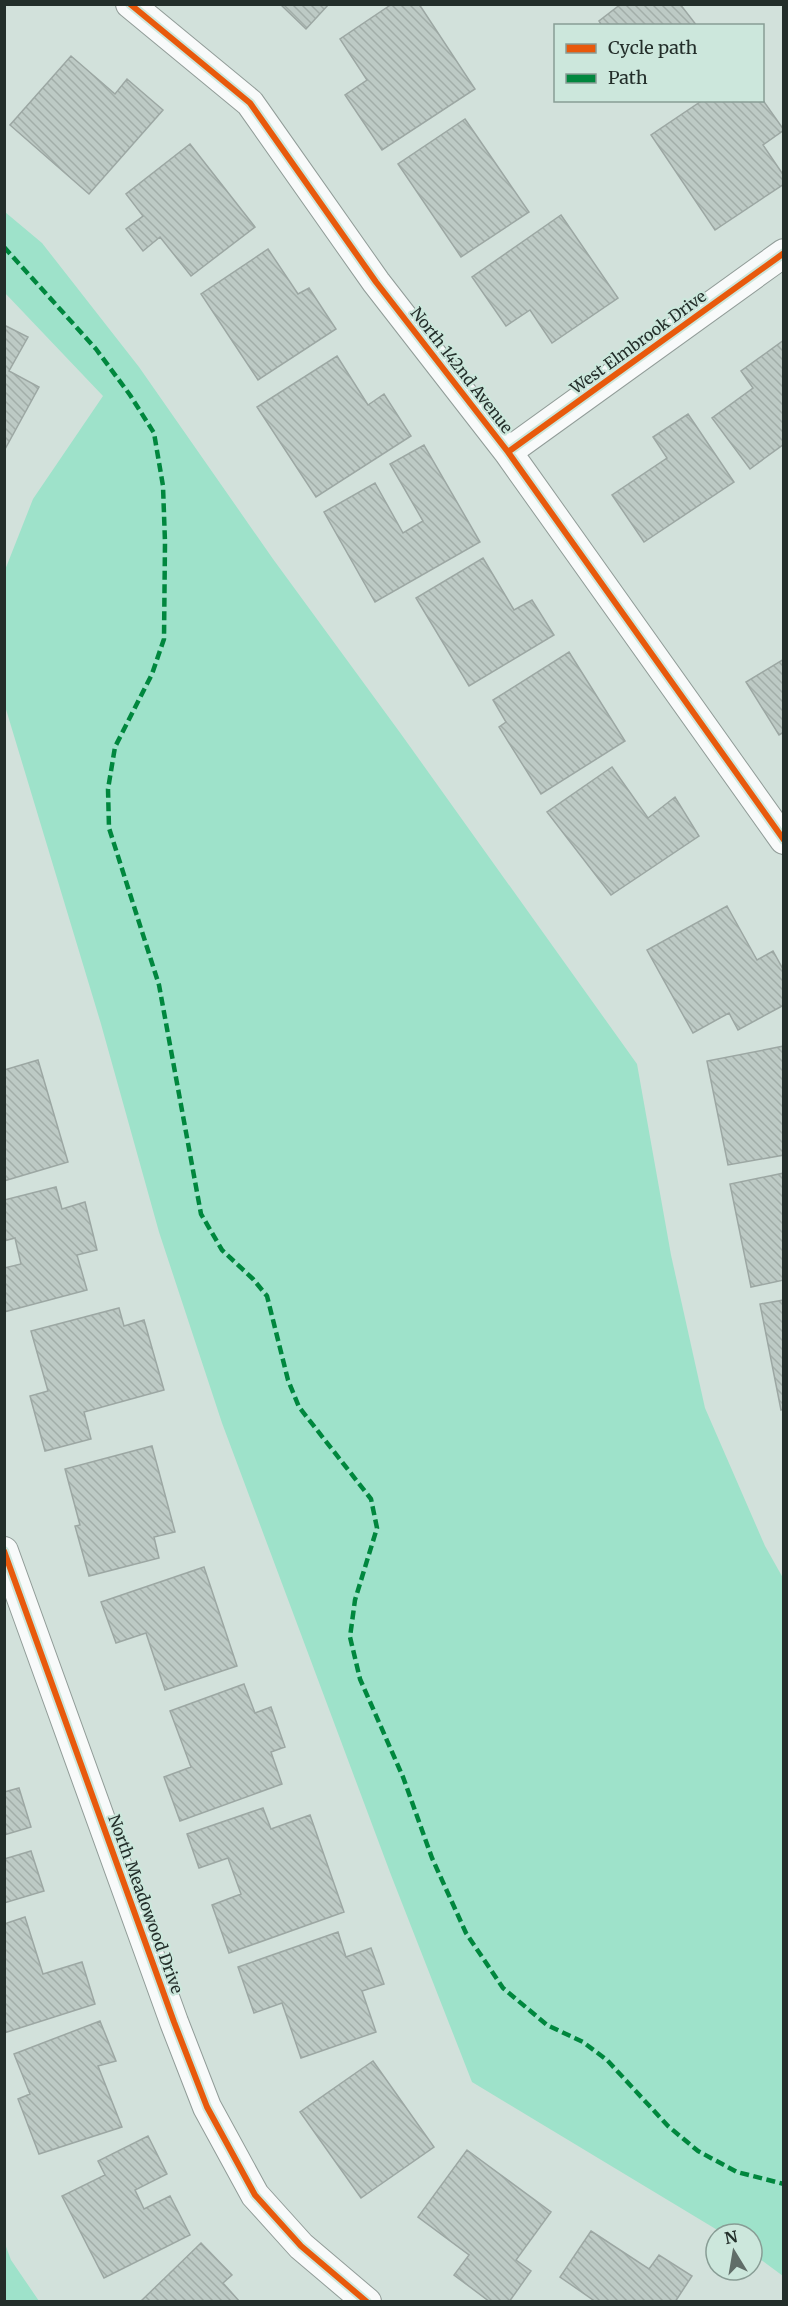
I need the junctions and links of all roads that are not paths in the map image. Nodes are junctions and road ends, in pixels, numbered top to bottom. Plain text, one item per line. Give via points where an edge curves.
1 (129, 4) edge
2 (783, 253) edge
3 (508, 452) junction
4 (782, 835) edge
5 (4, 1551) edge
6 (367, 2301) edge

1 - 3 street, North 142nd Avenue via 250,103 376,282
2 - 3 street, West Elmbrook Drive
3 - 4 street, North 142nd Avenue
5 - 6 street, North Meadowood Drive via 207,2107 255,2195 301,2246

